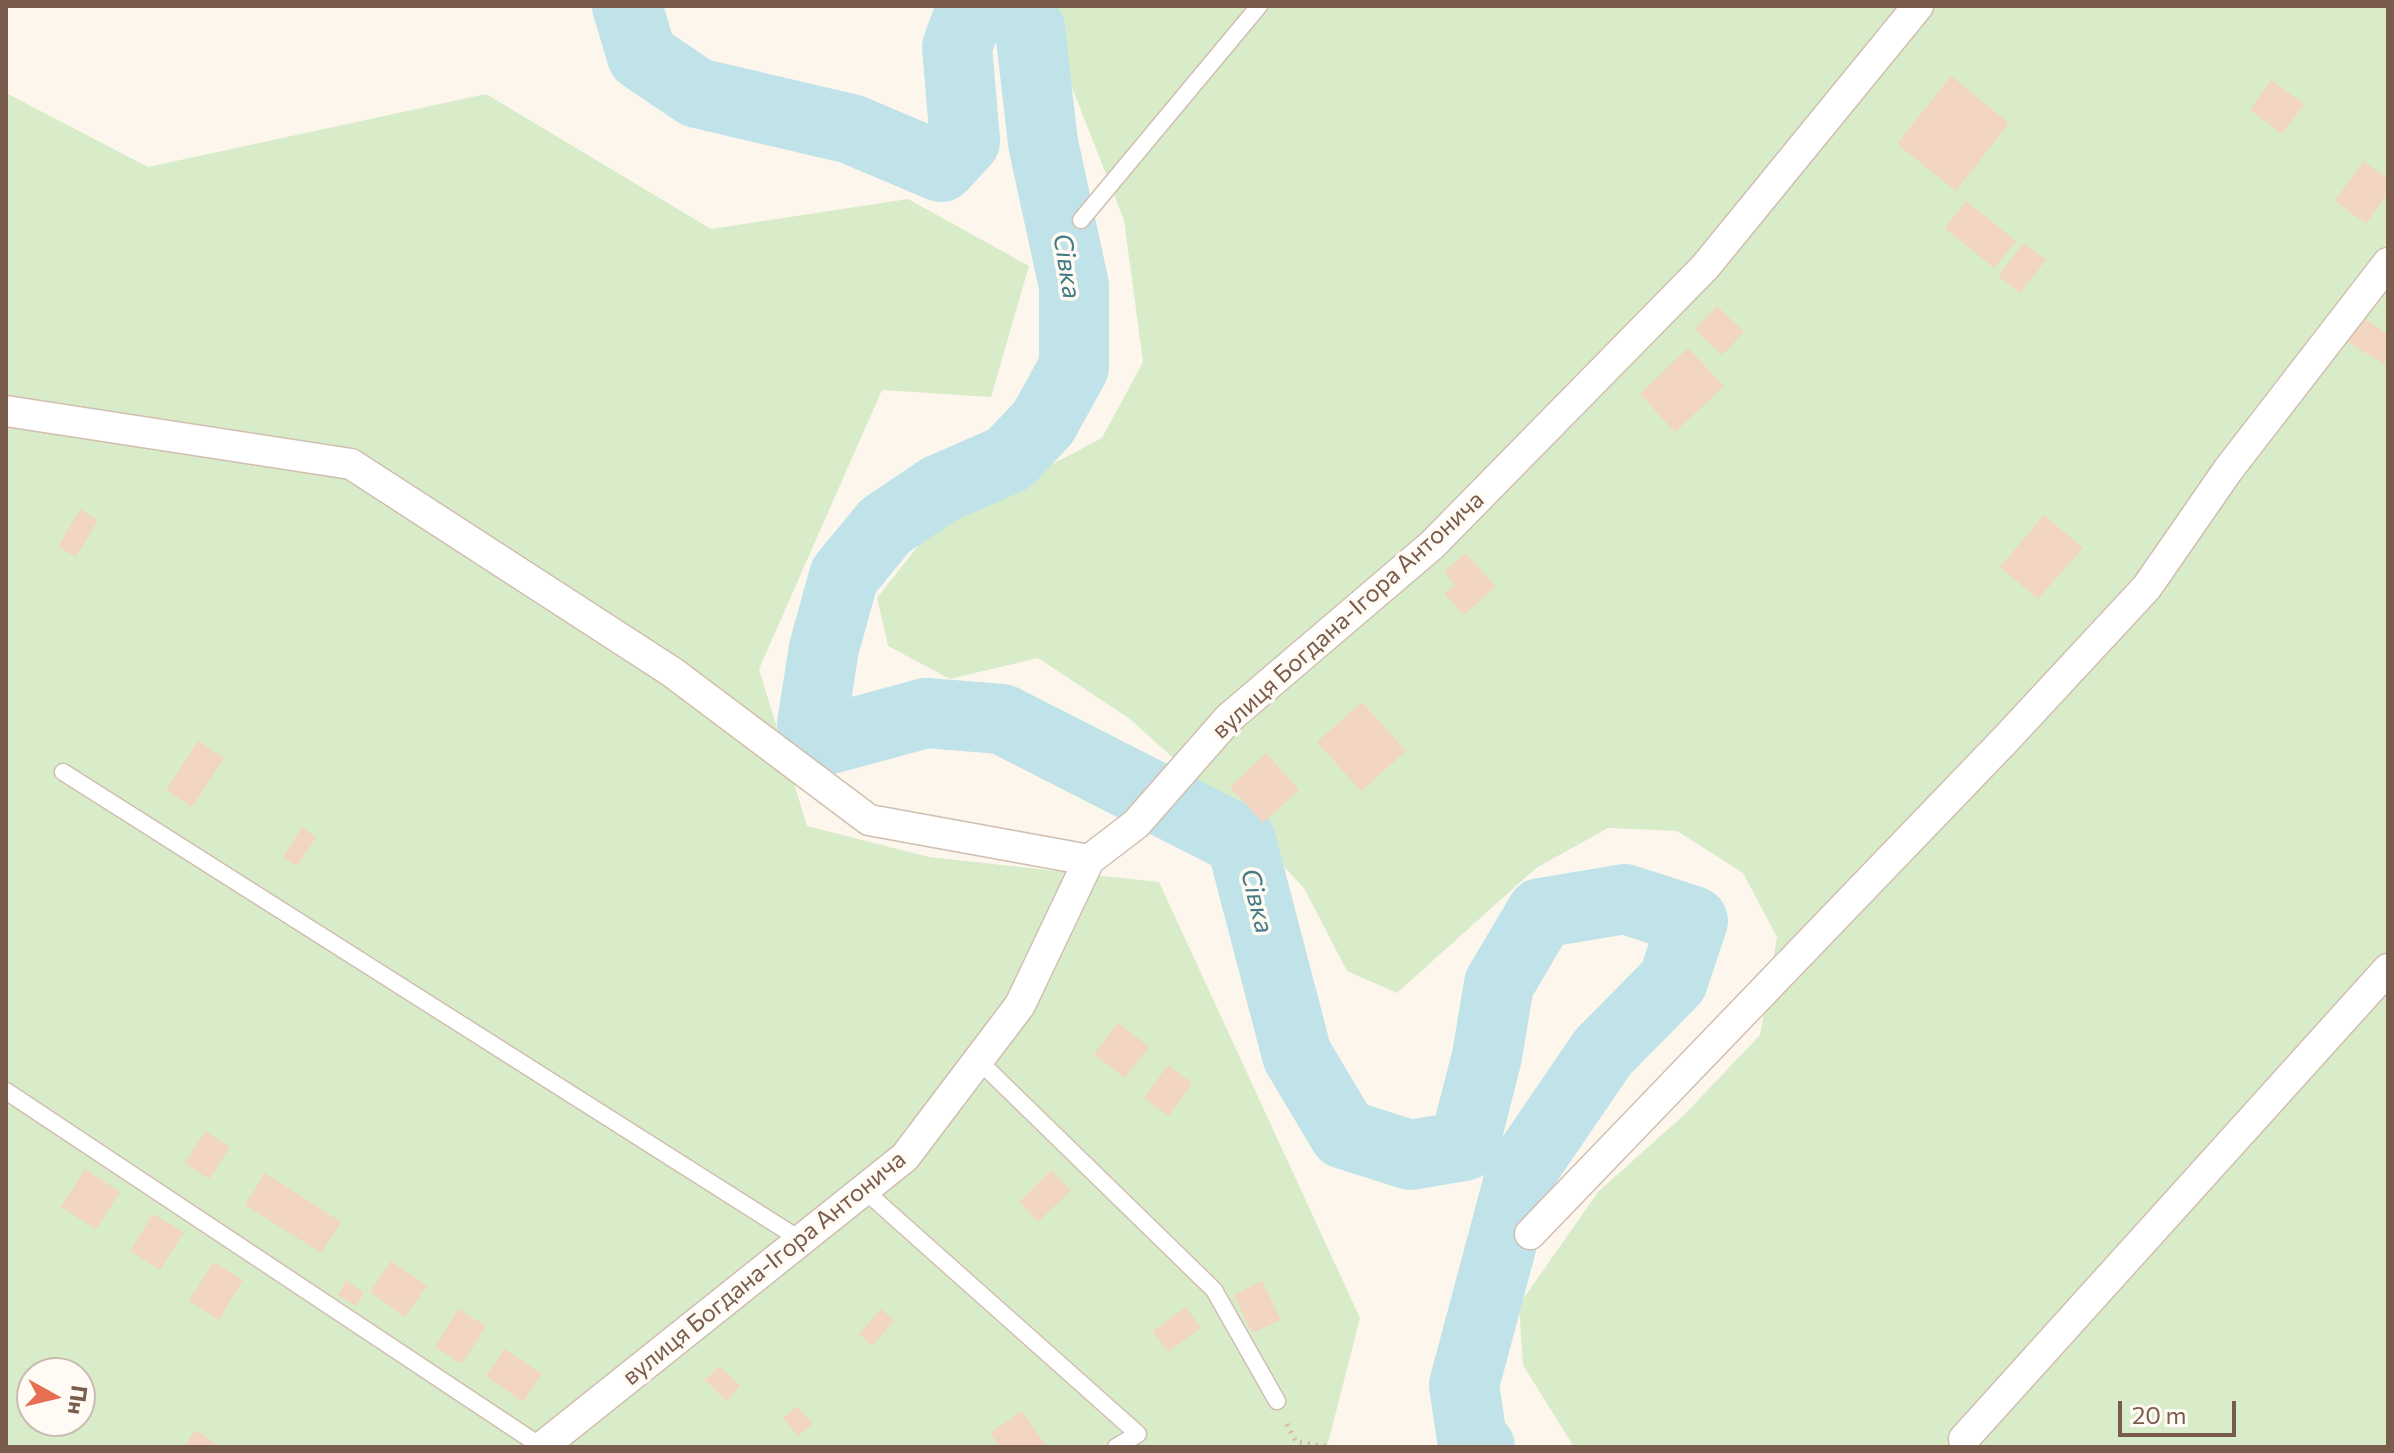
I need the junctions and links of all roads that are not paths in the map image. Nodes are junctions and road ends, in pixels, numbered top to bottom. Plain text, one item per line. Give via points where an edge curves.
1 (1259, 6) edge
2 (1918, 6) edge
3 (1081, 220) dead end
4 (2388, 263) edge
5 (6, 411) edge
6 (63, 772) dead end
7 (1089, 860) junction
8 (2388, 969) edge
9 (978, 1060) junction
10 (6, 1091) edge
11 (864, 1190) junction
12 (1530, 1234) dead end
13 (801, 1240) junction
14 (1277, 1401) road end
15 (1964, 1439) dead end
16 (542, 1447) edge
17 (1116, 1447) edge

1 - 3 lane
2 - 7 street, вулиця Богдана-Ігора Антонича via 1705,267 1432,545 1229,718 1136,824
4 - 12 street via 2228,470 2147,587
5 - 7 street via 351,464 672,672 869,820
6 - 13 lane
7 - 9 street, вулиця Богдана-Ігора Антонича via 1020,1005
8 - 15 street
9 - 11 street, вулиця Богдана-Ігора Антонича via 905,1157
9 - 14 lane via 1214,1290
10 - 16 lane
11 - 13 street, вулиця Богдана-Ігора Антонича
11 - 17 lane via 1138,1434
13 - 16 street, вулиця Богдана-Ігора Антонича

